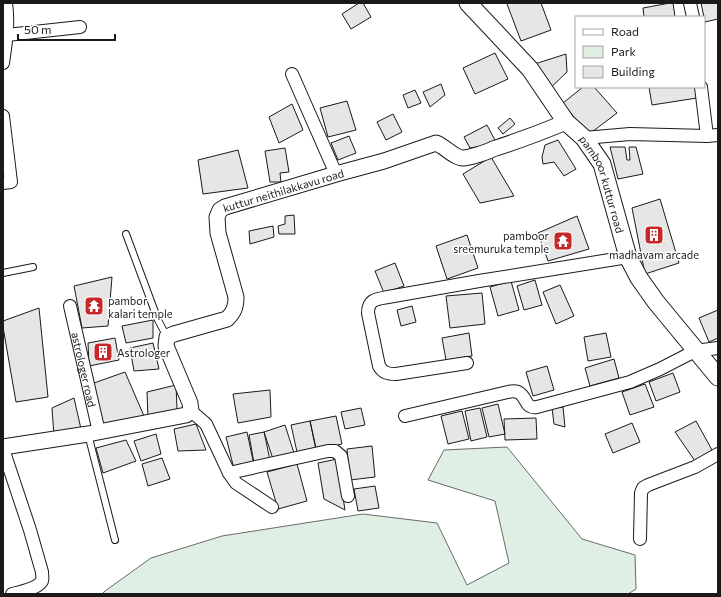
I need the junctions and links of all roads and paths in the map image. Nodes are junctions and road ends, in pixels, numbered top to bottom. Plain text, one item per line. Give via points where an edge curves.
1 (6, 3) edge
2 (468, 3) edge
3 (690, 3) edge
4 (693, 16) edge
5 (80, 27) dead end
6 (8, 35) junction
7 (3, 63) edge
8 (292, 74) dead end
9 (701, 88) edge
10 (3, 116) edge
11 (566, 122) junction
12 (712, 136) edge
13 (584, 138) junction
14 (336, 174) junction
15 (3, 183) edge
16 (126, 234) dead end
17 (628, 257) junction
18 (33, 267) dead end
19 (3, 273) edge
20 (70, 306) dead end
21 (167, 337) junction
22 (718, 348) edge
23 (695, 350) junction
24 (467, 363) dead end
25 (718, 377) edge
26 (191, 411) junction
27 (405, 416) dead end
28 (94, 433) junction
29 (3, 448) edge
30 (718, 454) edge
31 (228, 473) junction
32 (348, 496) dead end
33 (272, 507) dead end
34 (640, 539) dead end
35 (115, 540) dead end
36 (12, 594) edge

1 - 6 street
2 - 11 main road, pamboor kuttur road via 530,69
3 - 4 street
5 - 6 street
6 - 7 street
8 - 14 street
9 - 12 street
10 - 15 street via 11,182
11 - 13 main road, pamboor kuttur road
11 - 14 street, kuttur neithilakkavu road via 484,153 463,158 436,143
12 - 13 street via 630,134
13 - 17 main road, pamboor kuttur road via 602,164
14 - 21 street, kuttur neithilakkavu road via 220,210 217,217 218,233 236,297 233,314 227,319
16 - 21 lane via 158,320
17 - 23 main road, pamboor kuttur road via 643,284
17 - 24 street via 376,299 369,306 368,313 379,366 385,373 396,374
18 - 19 lane
20 - 28 street, astrologer road
21 - 26 street via 166,346
22 - 23 street
23 - 25 main road, pamboor kuttur road
23 - 27 street via 630,382 537,407 529,407 516,391
26 - 28 street via 186,415
26 - 31 street via 206,424
28 - 29 street
28 - 35 lane
29 - 36 street via 43,577 37,586
30 - 34 street via 695,467 643,488
31 - 32 street via 335,451 342,456
31 - 33 street via 236,484

